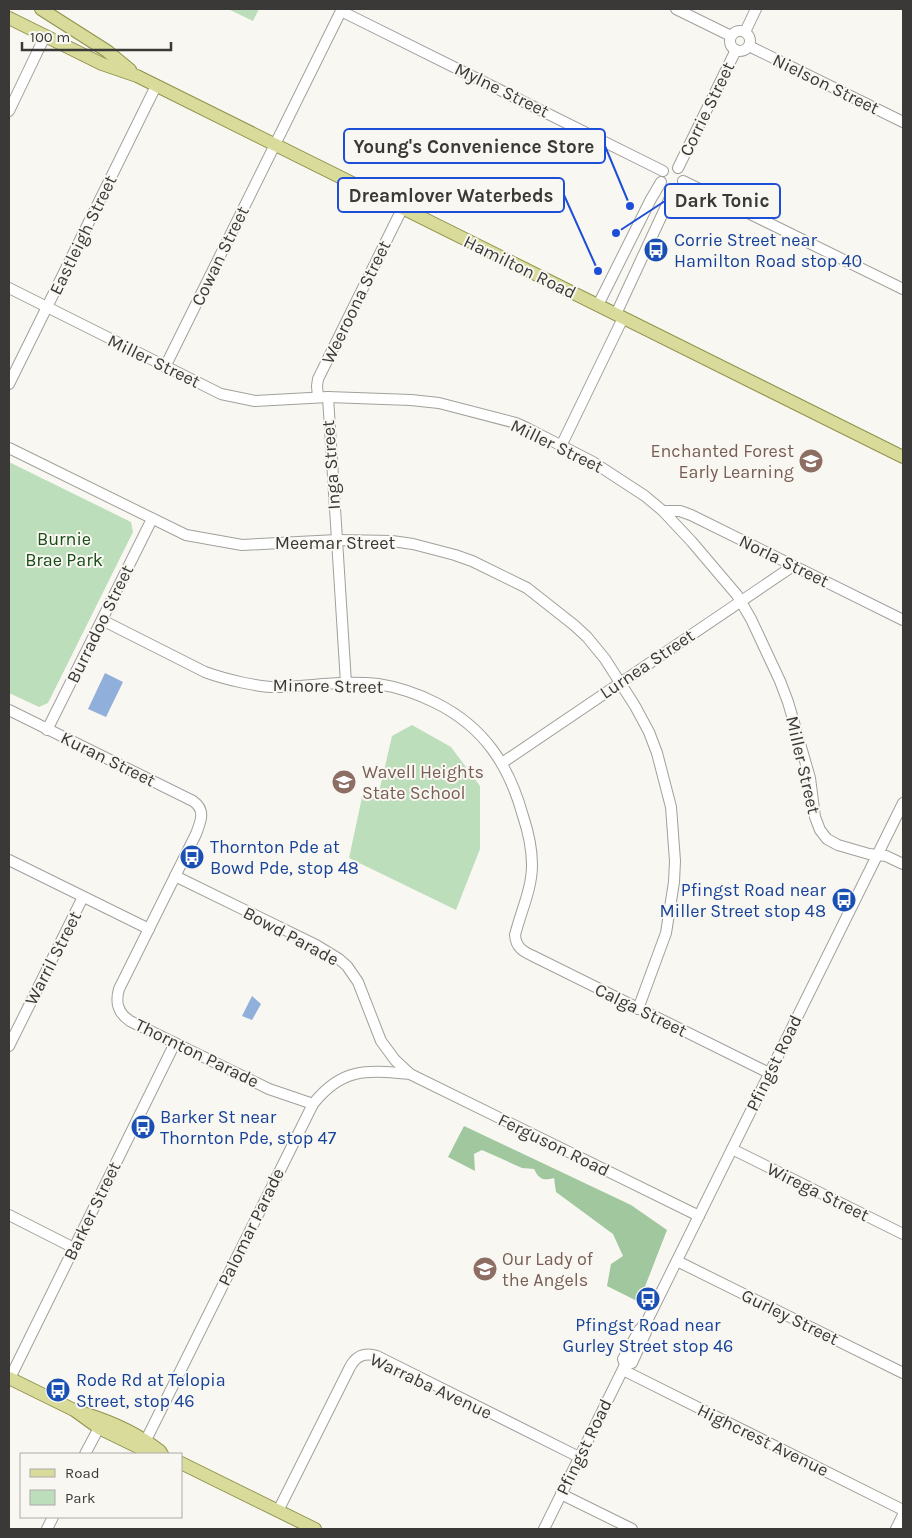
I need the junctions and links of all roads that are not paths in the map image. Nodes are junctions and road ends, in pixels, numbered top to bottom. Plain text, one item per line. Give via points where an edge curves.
1 (41, 9) edge
2 (676, 9) edge
3 (756, 9) edge
4 (342, 10) edge
5 (9, 18) edge
6 (745, 32) junction
7 (45, 36) junction
8 (731, 36) junction
9 (749, 46) junction
10 (736, 50) junction
11 (137, 76) junction
12 (156, 86) junction
13 (9, 111) edge
14 (903, 122) edge
15 (275, 145) junction
16 (678, 168) junction
17 (663, 171) junction
18 (661, 182) junction
19 (683, 182) junction
20 (674, 190) junction
21 (402, 209) junction
22 (9, 288) edge
23 (903, 289) edge
24 (598, 305) junction
25 (47, 307) junction
26 (620, 316) junction
27 (165, 367) junction
28 (9, 384) edge
29 (323, 397) junction
30 (561, 446) junction
31 (9, 448) edge
32 (903, 457) edge
33 (663, 511) junction
34 (152, 519) junction
35 (337, 540) junction
36 (793, 566) junction
37 (741, 601) junction
38 (102, 620) junction
39 (903, 620) edge
40 (621, 682) junction
41 (346, 683) junction
42 (9, 710) edge
43 (47, 730) junction
44 (502, 763) junction
45 (903, 803) edge
46 (202, 813) joint
47 (878, 855) junction
48 (9, 860) edge
49 (903, 864) edge
50 (174, 876) junction
51 (83, 897) junction
52 (149, 929) junction
53 (516, 943) joint
54 (638, 1009) junction
55 (175, 1043) junction
56 (9, 1046) edge
57 (769, 1073) junction
58 (410, 1074) junction
59 (313, 1104) junction
60 (732, 1149) junction
61 (9, 1215) edge
62 (699, 1216) junction
63 (903, 1234) edge
64 (74, 1248) junction
65 (677, 1261) junction
66 (624, 1368) junction
67 (903, 1373) edge
68 (9, 1378) edge
69 (101, 1423) junction
70 (144, 1444) junction
71 (86, 1453) edge
72 (162, 1453) edge
73 (579, 1457) junction
74 (182, 1463) edge
75 (561, 1494) junction
76 (903, 1510) edge
77 (278, 1511) junction
78 (903, 1515) edge
79 (315, 1529) edge
80 (544, 1529) edge
81 (632, 1529) edge
82 (896, 1529) edge

1 - 11 main road, Hamilton Road via 107,51
2 - 8 street
3 - 6 street
4 - 15 street, Cowan Street
4 - 17 street, Mylne Street
5 - 7 main road, Hamilton Road
6 - 8 street
6 - 9 street via 750,39
7 - 11 main road, Hamilton Road via 102,64
7 - 13 street
8 - 10 street via 730,42
9 - 10 street via 745,50
9 - 14 street, Nielson Street
10 - 16 street, Corrie Street
11 - 12 main road, Hamilton Road
12 - 15 main road, Hamilton Road
12 - 25 street, Eastleigh Street
15 - 21 main road, Hamilton Road
15 - 27 street, Cowan Street
16 - 17 street via 670,166
16 - 19 street via 683,174
17 - 18 street
18 - 20 street
18 - 24 street
19 - 20 street
19 - 23 street
20 - 26 street
21 - 24 main road, Hamilton Road
21 - 29 street, Weeroona Street via 318,378 317,386
22 - 25 street, Miller Street
24 - 26 main road, Hamilton Road
25 - 27 street, Miller Street
25 - 28 street, Eastleigh Street
26 - 30 street
26 - 32 main road, Hamilton Road
27 - 29 street, Miller Street via 221,394 247,400
29 - 30 street, Miller Street via 438,403 516,423
29 - 35 street, Inga Street
30 - 33 street, Miller Street via 612,474
31 - 34 street, Meemar Street
33 - 36 street, Norla Street via 686,513
33 - 37 street, Miller Street
34 - 35 street, Meemar Street via 186,535 242,545
34 - 38 street, Burradoo Street
35 - 40 street, Meemar Street via 413,544 472,561 527,588 587,637
35 - 41 street, Inga Street
36 - 37 street, Lurnea Street
36 - 39 street, Norla Street
37 - 40 street, Lurnea Street
37 - 47 street, Miller Street via 788,702 810,778 820,830 838,845
38 - 41 street, Minore Street via 215,676 271,687
38 - 43 street, Burradoo Street
40 - 44 street, Lurnea Street
40 - 54 street, Meemar Street via 652,739 671,807 675,861 666,933
41 - 44 street, Minore Street via 379,684 402,689 449,709 477,730
42 - 43 street, Kuran Street
43 - 46 street, Kuran Street via 192,801
44 - 53 street, Minore Street via 519,800 532,864 528,896 515,934
45 - 47 street, Pfingst Road
46 - 50 street, Thornton Parade via 200,825
47 - 49 street, Miller Street
47 - 57 street, Pfingst Road
48 - 51 street
50 - 52 street, Thornton Parade
50 - 58 street, Bowd Parade via 339,959 358,982 381,1041
51 - 52 street
51 - 56 street, Warril Street
52 - 55 street, Thornton Parade via 119,989 117,1006 126,1018
53 - 54 street, Calga Street via 526,953
54 - 57 street, Calga Street
55 - 59 street, Thornton Parade via 269,1089
55 - 64 street, Barker Street
57 - 60 street, Pfingst Road
58 - 59 street, Palomar Parade via 377,1070 354,1074 333,1083
58 - 62 street, Ferguson Road
59 - 70 street, Palomar Parade
60 - 62 street, Pfingst Road
60 - 63 street, Wirega Street
61 - 64 street
62 - 65 street, Pfingst Road
64 - 68 street, Barker Street
65 - 66 street, Pfingst Road via 646,1323 646,1332 632,1363
65 - 67 street, Gurley Street
66 - 73 street, Pfingst Road
66 - 76 street, Highcrest Avenue
68 - 69 main road
69 - 70 main road
69 - 71 street
70 - 72 main road
73 - 75 street, Pfingst Road
73 - 77 street, Warraba Avenue via 376,1356 364,1354 356,1358 350,1367
74 - 77 main road
75 - 80 street, Pfingst Road
75 - 81 street
77 - 79 main road
78 - 82 street

